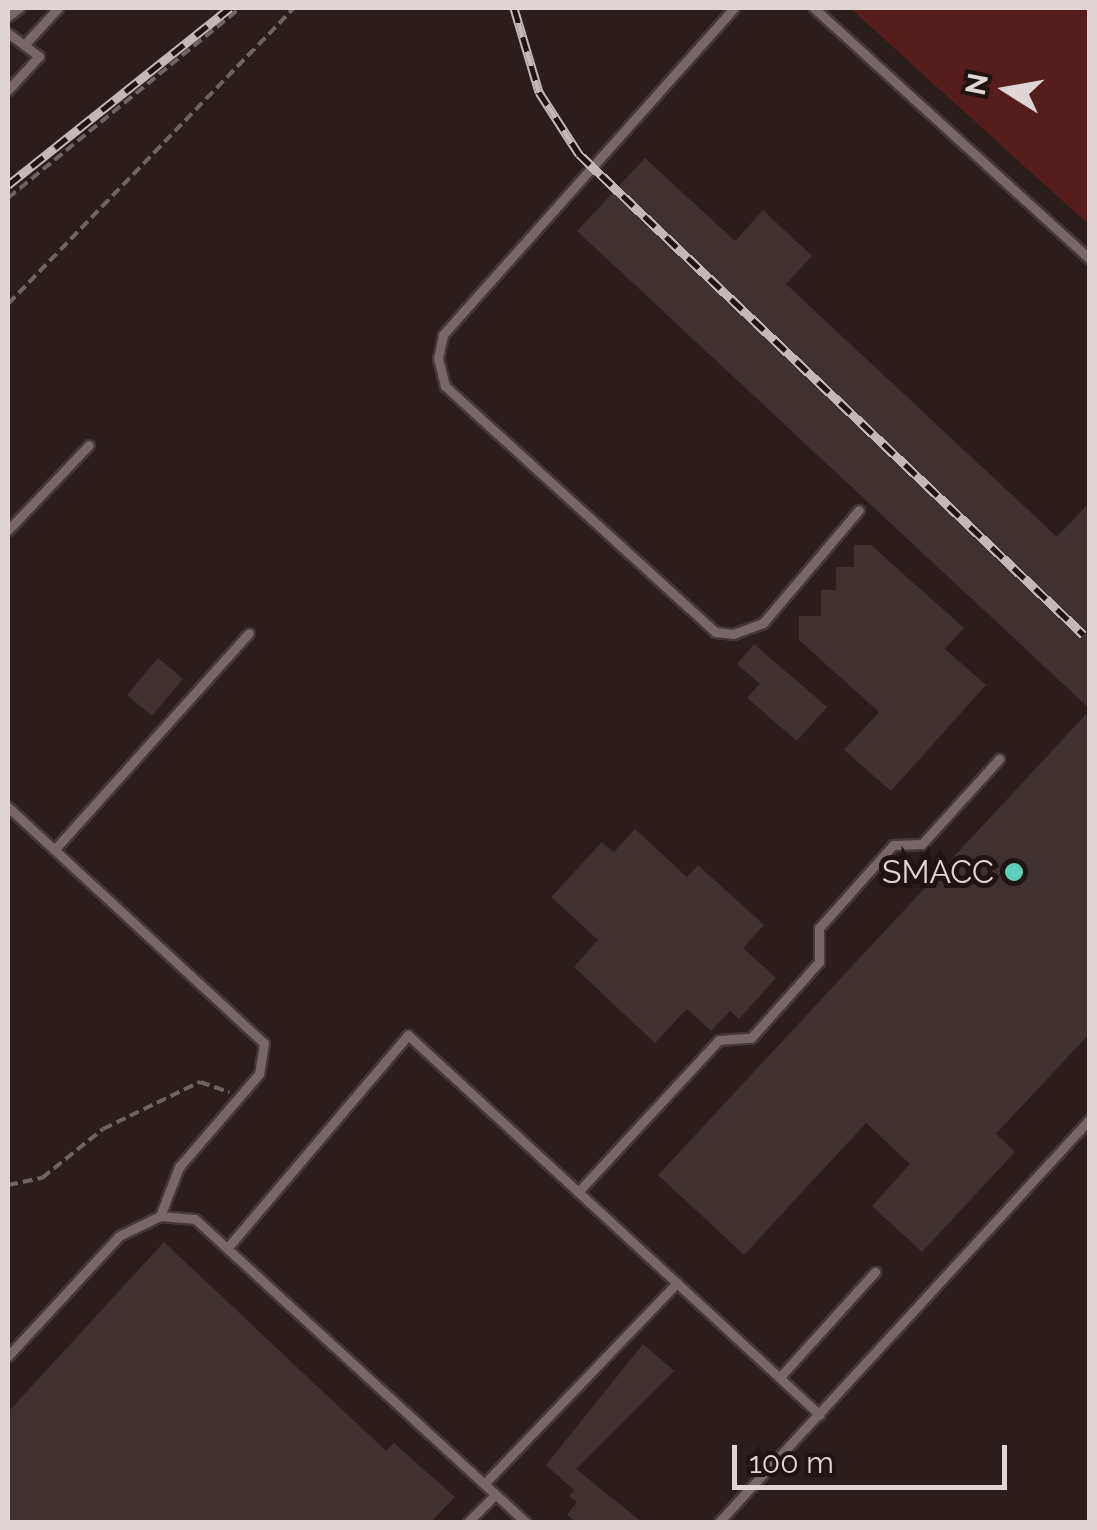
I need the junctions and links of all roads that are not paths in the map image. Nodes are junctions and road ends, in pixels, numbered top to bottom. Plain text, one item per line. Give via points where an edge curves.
1 (19, 8) edge
2 (58, 8) edge
3 (734, 8) edge
4 (814, 8) edge
5 (8, 16) edge
6 (8, 33) edge
7 (24, 45) junction
8 (8, 90) edge
9 (1090, 259) edge
10 (89, 445) dead end
11 (859, 510) dead end
12 (8, 530) edge
13 (249, 634) dead end
14 (999, 759) dead end
15 (8, 808) edge
16 (55, 849) junction
17 (1090, 1119) edge
18 (578, 1192) junction
19 (160, 1216) junction
20 (229, 1246) junction
21 (875, 1272) dead end
22 (677, 1284) junction
23 (8, 1356) edge
24 (780, 1378) junction
25 (820, 1414) junction
26 (484, 1484) junction
27 (495, 1494) junction
28 (468, 1522) edge
29 (526, 1522) edge
30 (719, 1522) edge

1 - 5 lane
2 - 7 lane
3 - 11 lane via 443,334 438,358 444,386 716,632 733,634 763,623
4 - 9 lane
6 - 7 lane
7 - 8 lane via 40,56
10 - 12 lane
13 - 16 lane
14 - 18 lane via 922,844 893,845 819,928 820,962 751,1038 719,1040
15 - 16 lane
16 - 19 lane via 254,1029 264,1058 238,1103 179,1167
17 - 25 lane
18 - 20 lane via 408,1035
18 - 22 lane
19 - 20 lane via 195,1219
19 - 23 lane via 119,1236
20 - 26 lane
21 - 24 lane
22 - 24 lane
22 - 26 lane
24 - 25 lane
25 - 30 lane
26 - 27 lane
27 - 28 lane
27 - 29 lane

